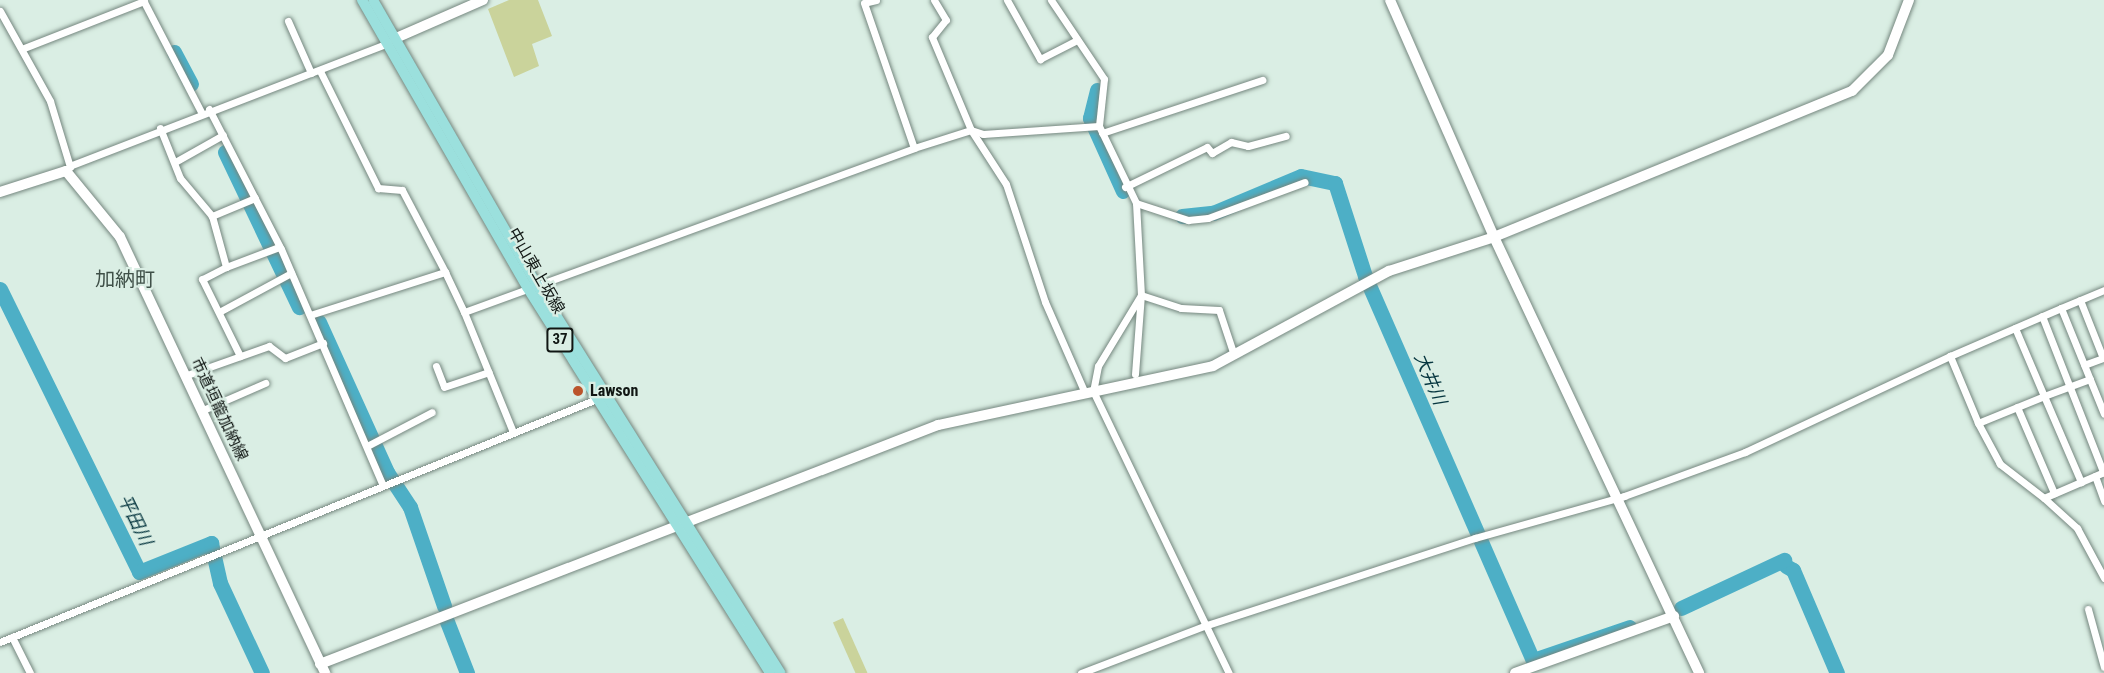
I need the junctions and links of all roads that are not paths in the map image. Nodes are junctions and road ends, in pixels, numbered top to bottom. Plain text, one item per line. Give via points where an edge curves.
1 (362, 0) edge
2 (373, 0) edge
3 (483, 0) edge
4 (876, 0) edge
5 (934, 0) edge
6 (1006, 0) edge
7 (1052, 0) edge
8 (1390, 0) edge
9 (1909, 0) edge
10 (144, 1) edge
11 (0, 10) edge
12 (288, 21) dead end
13 (1077, 40) junction
14 (392, 41) junction
15 (24, 48) junction
16 (320, 71) junction
17 (311, 73) junction
18 (1262, 80) dead end
19 (210, 109) junction
20 (201, 112) junction
21 (160, 128) junction
22 (1097, 128) junction
23 (971, 130) junction
24 (223, 135) junction
25 (1286, 136) dead end
26 (914, 148) junction
27 (175, 162) junction
28 (69, 168) junction
29 (1305, 182) dead end
30 (1125, 187) junction
31 (0, 192) edge
32 (255, 198) junction
33 (1136, 203) junction
34 (212, 216) junction
35 (1494, 237) junction
36 (279, 247) junction
37 (226, 267) junction
38 (444, 272) junction
39 (291, 273) junction
40 (532, 286) junction
41 (2104, 290) edge
42 (1142, 295) junction
43 (2080, 300) junction
44 (2061, 308) junction
45 (219, 312) junction
46 (464, 312) junction
47 (310, 315) junction
48 (2042, 316) junction
49 (2016, 328) junction
50 (323, 343) junction
51 (240, 356) junction
52 (1234, 356) junction
53 (1950, 356) junction
54 (2084, 365) junction
55 (436, 366) dead end
56 (489, 372) junction
57 (1135, 374) dead end
58 (187, 375) junction
59 (2090, 379) junction
60 (265, 383) dead end
61 (2070, 388) junction
62 (1089, 392) junction
63 (2044, 396) junction
64 (600, 398) junction
65 (2017, 407) junction
66 (203, 410) junction
67 (432, 412) dead end
68 (2104, 414) edge
69 (1978, 423) junction
70 (513, 432) junction
71 (371, 444) junction
72 (2104, 472) edge
73 (2095, 476) junction
74 (388, 480) junction
75 (2081, 482) junction
76 (2054, 493) junction
77 (1620, 498) junction
78 (2044, 498) junction
79 (2104, 501) edge
80 (679, 522) junction
81 (259, 534) junction
82 (2104, 578) edge
83 (2088, 609) dead end
84 (1674, 616) junction
85 (1207, 625) junction
86 (12, 637) junction
87 (0, 642) edge
88 (2104, 667) edge
89 (322, 668) edge
90 (30, 673) edge
91 (770, 673) edge
92 (780, 673) edge
93 (1081, 673) edge
94 (1229, 673) edge
95 (1515, 673) edge
96 (1699, 673) edge

1 - 14 main road, 中山東上坂線 / 37
2 - 14 main road, 中山東上坂線 / 37
3 - 14 street
4 - 26 street via 864,3
5 - 23 street via 946,20 932,37
6 - 13 street via 1040,59
7 - 13 street
8 - 35 street
9 - 35 street via 1888,55 1852,91
10 - 15 street
10 - 20 street
11 - 15 street
12 - 17 street
13 - 22 street via 1104,79
14 - 16 street
14 - 40 main road, 中山東上坂線 / 37
15 - 28 street
16 - 17 street
16 - 38 street via 378,188 402,190
17 - 19 street
18 - 22 street
19 - 20 street
19 - 24 street
20 - 21 street
21 - 27 street
21 - 28 street
22 - 23 street via 983,134
22 - 30 street
23 - 26 street
23 - 62 street via 1006,184 1045,302
24 - 27 street
24 - 32 street
25 - 30 street via 1248,146 1231,142 1212,153 1207,147
26 - 40 street
27 - 34 street via 180,178
28 - 31 street
28 - 58 street, 市道垣籠加納線 via 120,237
29 - 33 street via 1208,218 1188,220
30 - 33 street
32 - 34 street
32 - 36 street
33 - 42 street
34 - 37 street
35 - 52 street via 1418,259
35 - 77 street
36 - 37 street
36 - 39 street
37 - 45 street via 202,279
38 - 46 street
38 - 47 street
39 - 45 street
39 - 47 street
40 - 46 street
40 - 64 main road, 中山東上坂線 / 37
41 - 43 street
42 - 52 street via 1181,308 1219,310
42 - 57 street
42 - 62 street via 1098,366
43 - 44 street
43 - 54 street via 2103,358
44 - 48 street
44 - 54 street
45 - 51 street
46 - 56 street
47 - 50 street
48 - 49 street
48 - 61 street
49 - 53 street
49 - 63 street
50 - 51 street via 285,358 269,346
50 - 71 street
51 - 58 street
52 - 62 street via 1191,373
53 - 69 street
53 - 77 street via 1745,452
54 - 59 street
55 - 56 street via 444,387
56 - 70 street
58 - 66 street, 市道垣籠加納線
59 - 61 street
59 - 68 street
60 - 66 street
61 - 63 street
61 - 72 street
62 - 80 street via 938,425
62 - 85 street
63 - 65 street
63 - 75 street
64 - 70 street
64 - 80 main road, 中山東上坂線 / 37
65 - 69 street
65 - 76 street
66 - 81 street, 市道垣籠加納線
67 - 71 street
69 - 78 street via 2000,464
70 - 74 street
71 - 74 street
72 - 73 street
73 - 75 street
73 - 79 street
74 - 81 street
75 - 76 street
76 - 78 street
77 - 84 street
77 - 85 street via 1478,537
78 - 82 street via 2077,528
80 - 89 street
80 - 91 main road, 中山東上坂線 / 37
80 - 92 main road, 中山東上坂線 / 37
81 - 86 street
81 - 89 street, 市道垣籠加納線
83 - 88 street
84 - 95 street
84 - 96 street
85 - 93 street
85 - 94 street
86 - 87 street
86 - 90 street

